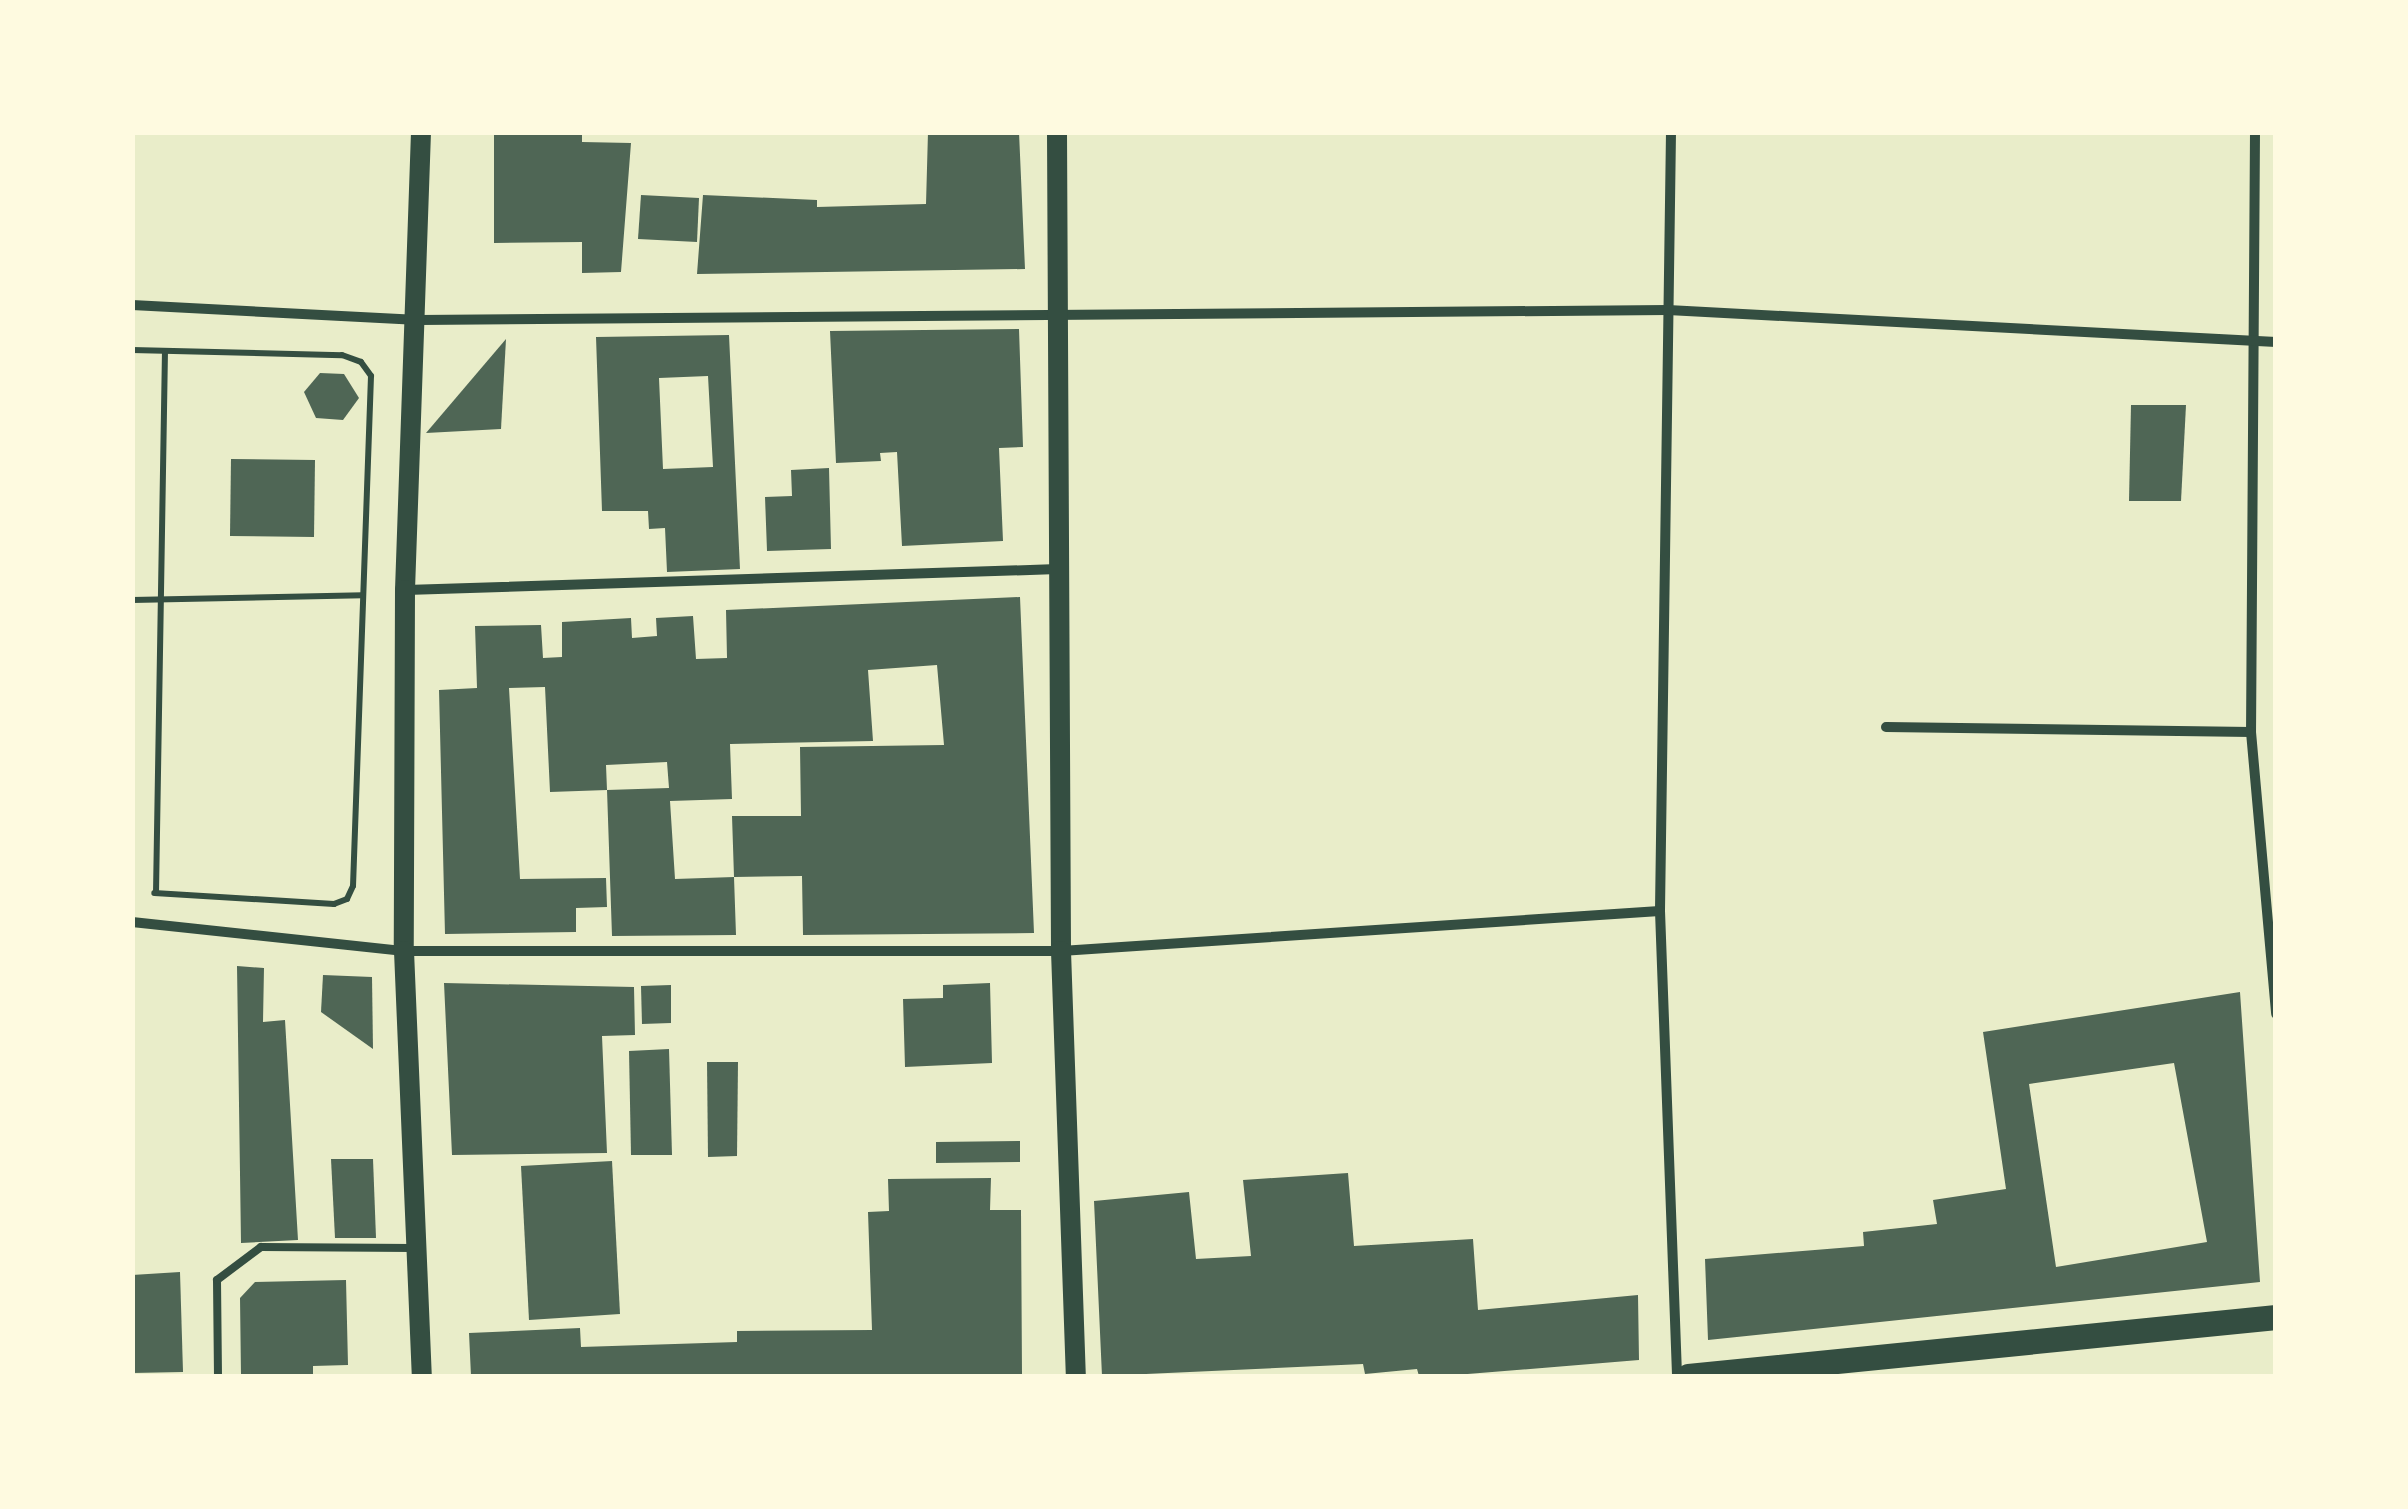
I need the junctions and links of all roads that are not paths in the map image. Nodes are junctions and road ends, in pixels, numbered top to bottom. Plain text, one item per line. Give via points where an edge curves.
1 (421, 132) edge
2 (1057, 132) edge
3 (1671, 132) edge
4 (2254, 132) edge
5 (132, 305) edge
6 (1668, 310) junction
7 (1055, 313) junction
8 (419, 320) junction
9 (2248, 340) junction
10 (2276, 342) edge
11 (1059, 569) junction
12 (405, 590) junction
13 (1886, 727) dead end
14 (2251, 732) junction
15 (1660, 911) junction
16 (132, 922) edge
17 (404, 951) junction
18 (1061, 951) junction
19 (2276, 1014) edge
20 (418, 1248) junction
21 (2276, 1318) edge
22 (218, 1376) edge
23 (422, 1376) edge
24 (1076, 1376) edge
25 (1677, 1376) edge
26 (1688, 1376) edge

1 - 8 main road
2 - 7 main road
3 - 6 street
4 - 9 street
5 - 8 street
6 - 7 street
6 - 9 street
6 - 15 street
7 - 8 street
7 - 11 main road
8 - 12 main road
9 - 10 street
9 - 14 street
11 - 12 street
11 - 18 main road
12 - 17 main road
13 - 14 street
14 - 19 street
15 - 18 street
15 - 25 street
16 - 17 street
17 - 18 street
17 - 20 main road
18 - 24 main road
20 - 22 lane via 261,1248 216,1280
20 - 23 main road
21 - 26 main road

